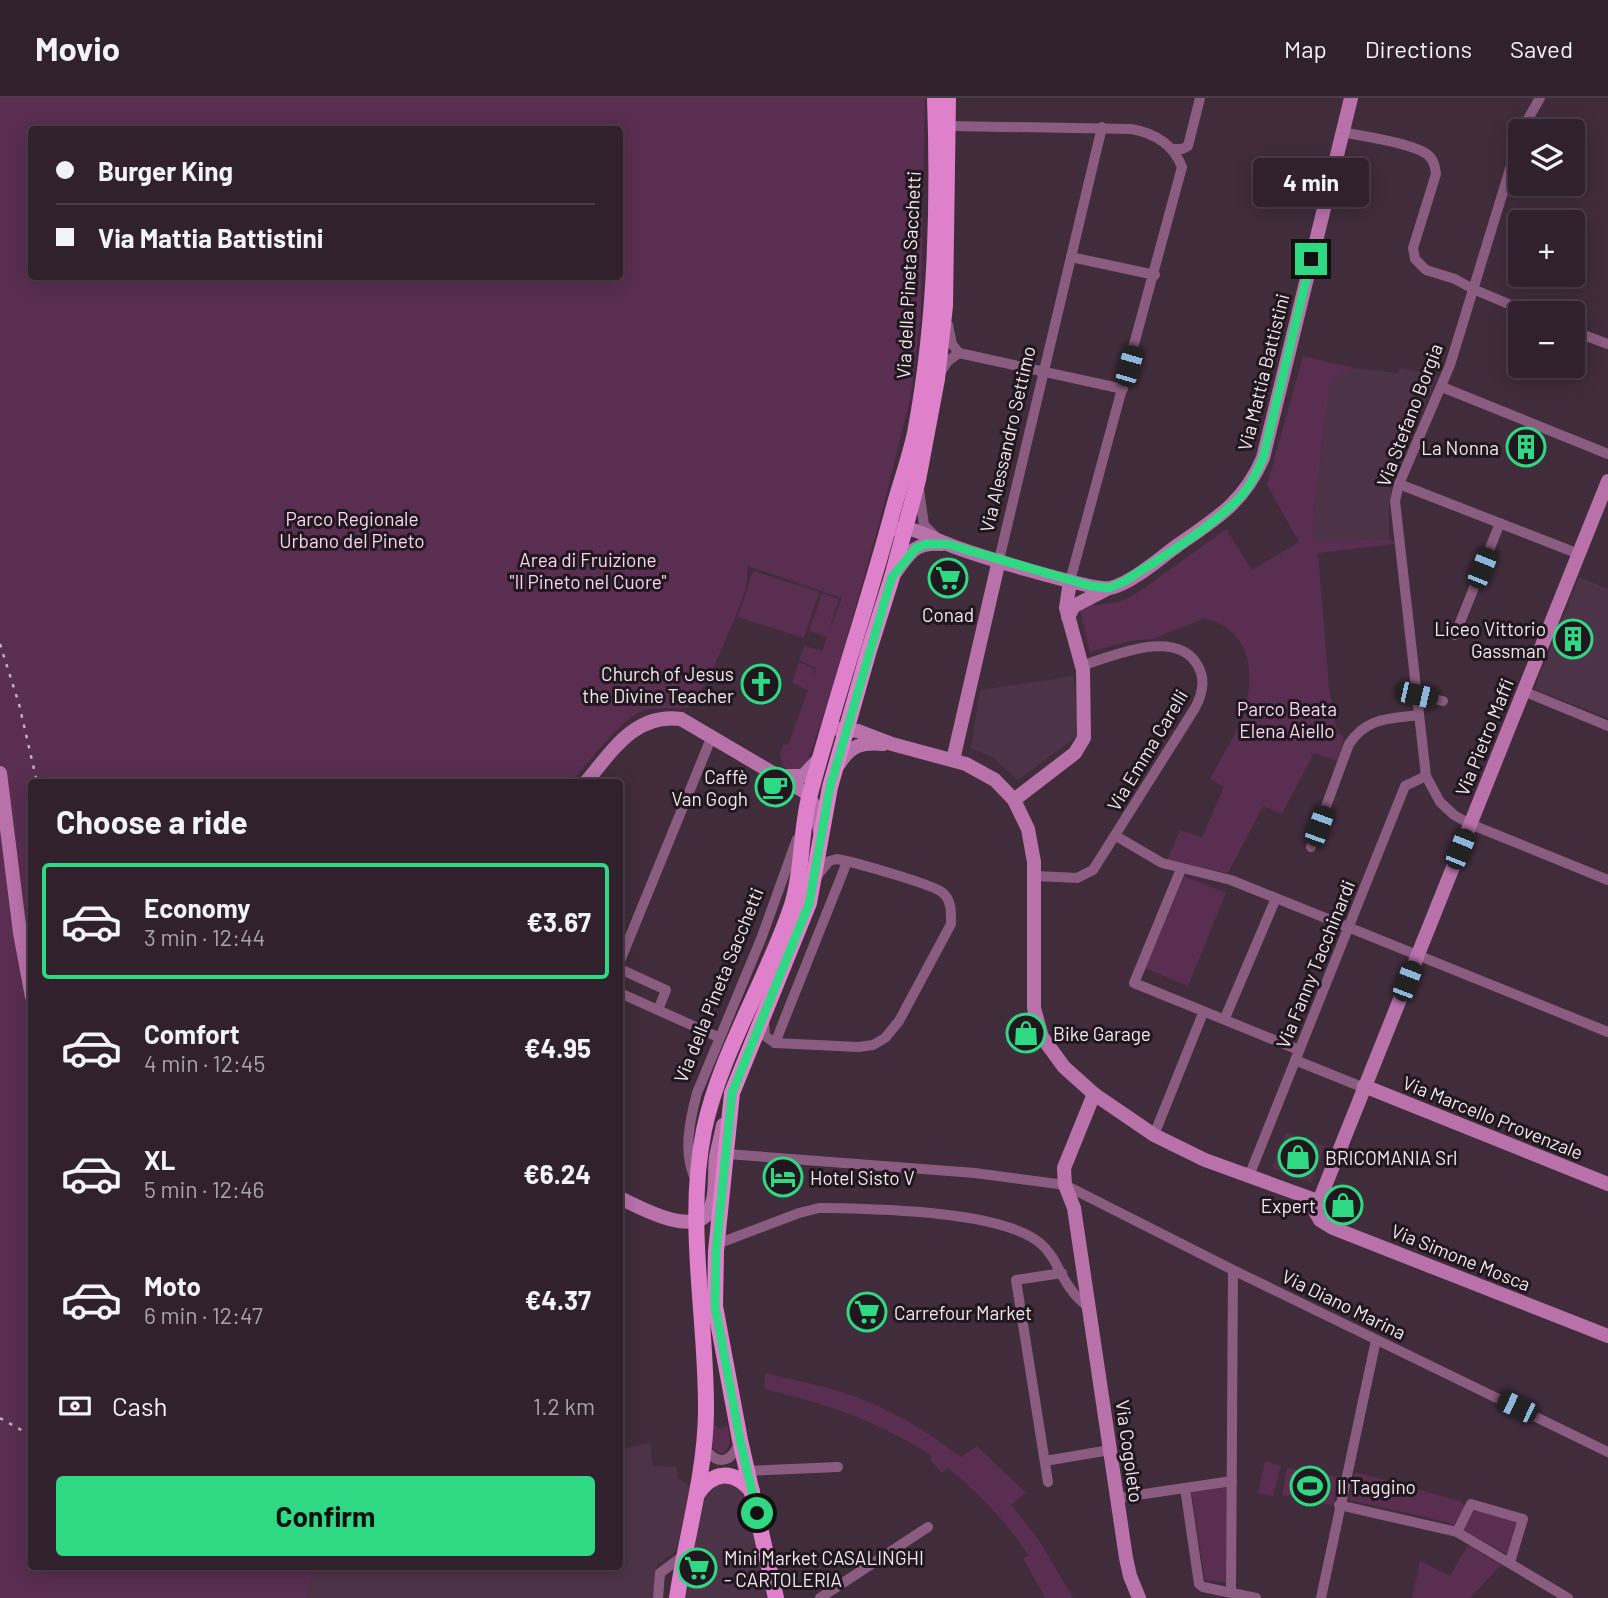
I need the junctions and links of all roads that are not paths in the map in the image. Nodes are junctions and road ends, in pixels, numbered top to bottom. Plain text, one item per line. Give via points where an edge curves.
1 (935, 98) edge
2 (948, 98) edge
3 (1200, 98) edge
4 (1350, 98) edge
5 (1540, 98) edge
6 (1528, 119) edge
7 (949, 126) junction
8 (1102, 127) junction
9 (1342, 132) junction
10 (1172, 149) junction
11 (1508, 175) edge
12 (1071, 257) junction
13 (1155, 275) junction
14 (1473, 289) junction
15 (1508, 304) edge
16 (944, 306) junction
17 (1585, 335) edge
18 (1608, 344) edge
19 (959, 353) junction
20 (1043, 370) junction
21 (937, 379) junction
22 (1442, 387) junction
23 (1123, 389) junction
24 (1608, 454) edge
25 (918, 480) junction
26 (1608, 483) edge
27 (1399, 484) junction
28 (1500, 523) junction
29 (906, 528) junction
30 (887, 534) junction
31 (947, 544) junction
32 (1579, 554) junction
33 (999, 560) junction
34 (892, 577) junction
35 (1070, 581) junction
36 (1109, 588) junction
37 (1068, 617) junction
38 (1455, 635) dead end
39 (1082, 666) junction
40 (1523, 691) junction
41 (1417, 695) junction
42 (1443, 701) dead end
43 (1419, 715) junction
44 (1608, 726) edge
45 (846, 728) junction
46 (827, 735) junction
47 (712, 736) junction
48 (892, 744) junction
49 (822, 755) junction
50 (953, 760) junction
51 (0, 773) edge
52 (778, 776) junction
53 (833, 776) junction
54 (1426, 776) junction
55 (589, 779) edge
56 (1014, 800) junction
57 (808, 803) junction
58 (1470, 824) junction
59 (1116, 836) junction
60 (821, 843) junction
61 (1311, 847) dead end
62 (847, 862) junction
63 (1181, 869) junction
64 (1035, 876) junction
65 (815, 878) junction
66 (1608, 880) edge
67 (1276, 898) junction
68 (1348, 928) junction
69 (623, 954) edge
70 (1417, 955) junction
71 (623, 970) edge
72 (28, 978) edge
73 (623, 994) edge
74 (658, 1010) junction
75 (765, 1014) junction
76 (1201, 1018) dead end
77 (1225, 1018) junction
78 (1608, 1032) edge
79 (718, 1037) junction
80 (775, 1043) junction
81 (1297, 1055) junction
82 (1361, 1086) junction
83 (732, 1093) junction
84 (1094, 1094) junction
85 (1154, 1135) junction
86 (727, 1154) junction
87 (1249, 1176) junction
88 (696, 1180) junction
89 (1608, 1184) edge
90 (1065, 1185) junction
91 (623, 1199) edge
92 (1318, 1201) junction
93 (695, 1222) junction
94 (717, 1244) junction
95 (1233, 1270) junction
96 (1062, 1273) junction
97 (1089, 1308) junction
98 (1608, 1336) edge
99 (1376, 1340) junction
100 (740, 1440) junction
101 (704, 1447) junction
102 (1110, 1450) junction
103 (1608, 1452) edge
104 (1045, 1461) junction
105 (838, 1468) dead end
106 (747, 1471) junction
107 (1232, 1481) junction
108 (1048, 1482) dead end
109 (1185, 1488) junction
110 (752, 1491) junction
111 (696, 1496) junction
112 (1117, 1498) junction
113 (1339, 1505) junction
114 (928, 1527) dead end
115 (1457, 1532) junction
116 (683, 1556) junction
117 (1510, 1562) junction
118 (1231, 1592) junction
119 (658, 1598) edge
120 (677, 1598) edge
121 (776, 1598) edge
122 (820, 1598) edge
123 (1139, 1598) edge
124 (1256, 1598) edge
125 (1321, 1598) edge
126 (1568, 1598) edge

1 - 30 main road, Via della Pineta Sacchetti via 934,236 925,383
2 - 7 main road, Via della Pineta Sacchetti
3 - 10 street via 1188,146
4 - 9 street, Via Mattia Battistini
5 - 6 street, Via Stefano Borgia
7 - 8 street
7 - 16 main road, Via della Pineta Sacchetti
8 - 10 street via 1143,131
8 - 12 street, Via Alessandro Settimo
9 - 14 street via 1414,148 1430,157 1436,174 1413,256 1426,270
9 - 36 street, Via Mattia Battistini via 1268,440 1254,478 1223,512
10 - 13 street via 1182,170
11 - 14 street, Via Stefano Borgia
12 - 13 street
12 - 20 street, Via Alessandro Settimo
13 - 23 street
14 - 15 street
14 - 22 street, Via Stefano Borgia
16 - 19 street via 952,344
16 - 21 main road, Via della Pineta Sacchetti
17 - 18 street
19 - 20 street
19 - 21 street
20 - 23 street
20 - 33 street, Via Alessandro Settimo
21 - 25 main road, Via della Pineta Sacchetti
22 - 24 street
22 - 27 street, Via Stefano Borgia
23 - 35 street
25 - 29 main road, Via della Pineta Sacchetti
25 - 31 street via 925,527
26 - 32 street, Via Pietro Maffi
27 - 28 street
27 - 41 street, Via Stefano Borgia via 1395,506
28 - 32 street
28 - 38 street
29 - 30 street
29 - 31 street
29 - 34 main road, Via della Pineta Sacchetti
30 - 46 main road, Via della Pineta Sacchetti
31 - 33 street
31 - 34 street, Via della Pineta Sacchetti via 917,547
32 - 40 street, Via Pietro Maffi
33 - 35 street
33 - 50 street, Via Alessandro Settimo
34 - 45 main road, Via della Pineta Sacchetti
35 - 36 street
35 - 37 street
36 - 37 street, Via Mattia Battistini via 1077,604
37 - 39 street
39 - 56 street via 1084,738 1075,752
39 - 59 street, Via Emma Carelli via 1164,645 1181,649 1201,672 1199,701
40 - 44 street
40 - 58 street, Via Pietro Maffi
41 - 42 street
41 - 43 street, Via Stefano Borgia
43 - 54 street, Via Stefano Borgia
43 - 61 street via 1375,721 1359,730 1349,744
45 - 46 street
45 - 48 street
45 - 53 main road, Via della Pineta Sacchetti
46 - 49 main road, Via della Pineta Sacchetti
47 - 52 street
47 - 55 street via 681,719 648,721 628,735
47 - 69 street
48 - 50 street
48 - 53 street via 853,746
49 - 52 street via 804,775
49 - 57 main road, Via della Pineta Sacchetti
50 - 56 street via 985,774
51 - 72 street
52 - 57 street
53 - 60 main road, Via della Pineta Sacchetti
54 - 58 street, Via Stefano Borgia via 1440,802
54 - 68 street, Via Fanny Tacchinardi via 1405,786
56 - 64 street via 1028,829
57 - 60 street, Via della Pineta Sacchetti via 816,808
57 - 79 street, Via della Pineta Sacchetti via 761,939
57 - 88 main road, Via della Pineta Sacchetti via 792,905 714,1094
58 - 66 street, Via Stefano Borgia
58 - 70 street, Via Pietro Maffi
59 - 63 street
59 - 64 street, Via Emma Carelli via 1087,874 1071,879
60 - 65 main road, Via della Pineta Sacchetti
62 - 65 street via 831,860
62 - 80 street
62 - 80 street via 939,890 949,904 949,928 895,1028 885,1038 858,1048
63 - 67 street via 1226,878
63 - 77 street via 1134,983
64 - 84 street via 1033,992 1037,1021 1054,1056
65 - 75 main road, Via della Pineta Sacchetti via 807,911
67 - 68 street
67 - 77 street
68 - 70 street
68 - 81 street, Via Fanny Tacchinardi
70 - 78 street
70 - 82 street, Via Pietro Maffi
71 - 74 street via 666,990
73 - 74 street
74 - 79 street
75 - 80 street via 764,1033
75 - 83 main road, Via della Pineta Sacchetti
76 - 85 street
77 - 81 street
79 - 88 street, Via della Pineta Sacchetti via 692,1119 689,1164
81 - 82 street
81 - 87 street, Via Fanny Tacchinardi
82 - 89 street, Via Marcello Provenzale
82 - 92 street, Via Pietro Maffi
83 - 86 main road, Via della Pineta Sacchetti
83 - 93 street, Via della Pineta Sacchetti via 717,1156 712,1205 704,1218
84 - 85 street
84 - 90 street, Via Cogoleto via 1066,1159
85 - 87 street
86 - 90 street, Via Diano Marina via 975,1173
86 - 94 main road, Via della Pineta Sacchetti
87 - 92 street
88 - 93 main road, Via della Pineta Sacchetti
90 - 95 street, Via Diano Marina
90 - 97 street, Via Cogoleto via 1074,1208
91 - 93 street via 675,1220
92 - 98 street, Via Simone Mosca via 1316,1216 1328,1225
93 - 101 main road, Via della Pineta Sacchetti via 705,1355
94 - 96 street via 819,1208 966,1218 1007,1226 1033,1238
94 - 100 main road, Via della Pineta Sacchetti via 715,1306
95 - 99 street, Via Diano Marina
95 - 107 street
96 - 97 street via 1072,1292
96 - 104 street via 1016,1280
97 - 102 street, Via Cogoleto
99 - 103 street, Via Diano Marina
99 - 113 street
100 - 101 street via 724,1460
100 - 106 main road, Via della Pineta Sacchetti
101 - 111 main road, Via della Pineta Sacchetti
102 - 104 street
102 - 112 street, Via Cogoleto
104 - 108 street
105 - 106 street
106 - 110 main road, Via della Pineta Sacchetti
107 - 109 street
107 - 118 street
109 - 112 street
109 - 118 street via 1199,1584
110 - 111 main road via 740,1479 723,1476 707,1482
110 - 121 main road, Via della Pineta Sacchetti
111 - 116 main road, Via della Pineta Sacchetti
112 - 123 street, Via Cogoleto via 1128,1567
113 - 115 street
113 - 125 street
114 - 122 street
115 - 117 street
115 - 117 street via 1471,1504 1523,1519
116 - 119 street via 660,1573
116 - 120 main road, Via della Pineta Sacchetti
117 - 126 street
118 - 124 street

